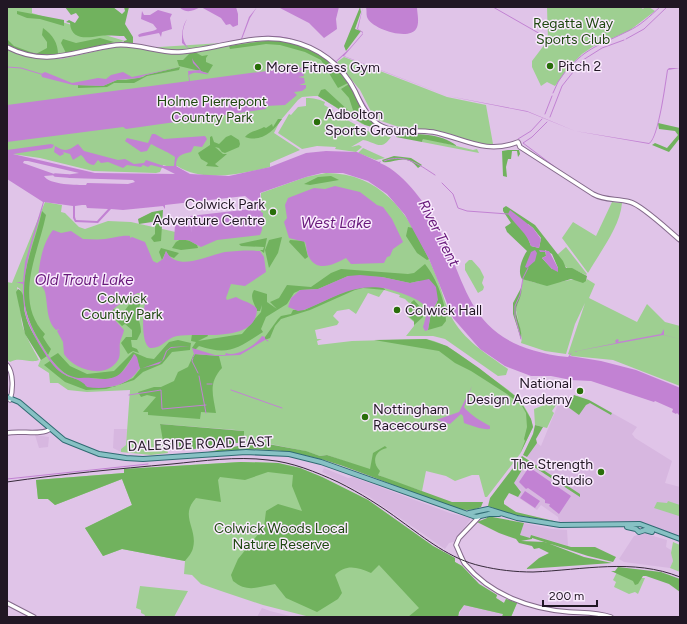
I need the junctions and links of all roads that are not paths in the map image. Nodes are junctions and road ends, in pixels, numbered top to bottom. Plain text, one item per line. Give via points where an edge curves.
1 (7, 47) edge
2 (680, 240) edge
3 (7, 365) edge
4 (9, 399) edge
5 (50, 429) junction
6 (7, 433) edge
7 (499, 514) junction
8 (477, 515) junction
9 (680, 541) edge
10 (7, 603) edge
11 (34, 617) edge
12 (611, 617) edge

1 - 2 street via 29,55 51,57 68,56 118,45 179,52 261,39 289,40 305,45 330,59 346,76 369,117 381,126 393,130 432,132 484,147 502,147 518,142 520,147 593,194 604,199 630,202 637,206
3 - 4 street via 11,373
4 - 5 main road, DALESIDE ROAD EAST via 26,408
5 - 6 street via 43,434 22,431
5 - 8 main road, DALESIDE ROAD EAST via 71,444 99,454 137,459 246,452 289,454 322,462 451,509
7 - 8 main road
7 - 8 main road via 488,509 481,510
7 - 9 main road via 560,525 636,527 639,524 642,528
8 - 12 street via 456,543 466,565 486,583 503,595 537,607 597,613
10 - 11 street

